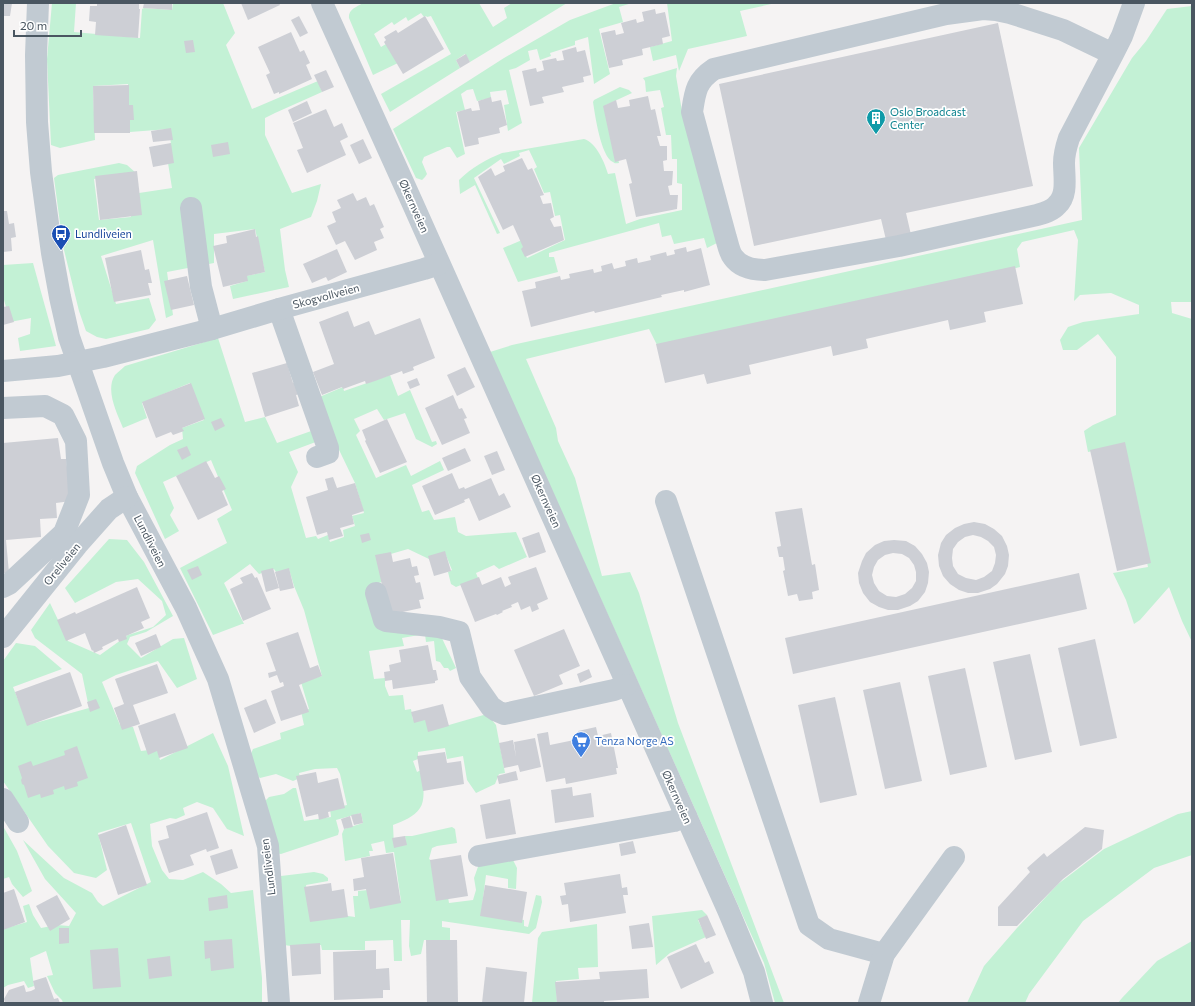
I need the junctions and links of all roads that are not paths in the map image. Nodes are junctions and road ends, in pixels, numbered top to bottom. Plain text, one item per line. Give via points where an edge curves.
1 (38, 3) edge
2 (322, 3) edge
3 (1134, 3) edge
4 (1113, 54) junction
5 (191, 208) dead end
6 (440, 264) junction
7 (279, 309) junction
8 (212, 329) junction
9 (77, 362) junction
10 (3, 371) edge
11 (3, 408) edge
12 (317, 457) dead end
13 (127, 497) junction
14 (666, 501) dead end
15 (70, 539) junction
16 (3, 587) edge
17 (376, 593) dead end
18 (3, 637) edge
19 (627, 685) junction
20 (3, 799) edge
21 (686, 816) junction
22 (18, 822) dead end
23 (479, 856) dead end
24 (954, 857) dead end
25 (884, 954) junction
26 (279, 1003) edge
27 (762, 1003) edge
28 (869, 1003) edge

1 - 9 street, Lundliveien via 37,122 41,172 60,297
2 - 6 street, Økernveien
3 - 4 street
4 - 4 street via 1069,138 1064,162 1065,190 1062,199 1050,211 907,244 765,270 745,267 732,256 692,112 699,82 714,69 946,14 983,9 1010,13 1063,30
5 - 8 street via 200,286
6 - 7 street, Skogvollveien
6 - 19 street, Økernveien
7 - 8 street, Skogvollveien
7 - 12 street via 328,448 328,453
8 - 9 street, Skogvollveien
9 - 10 street, Skogvollveien
9 - 13 street, Lundliveien
11 - 15 street via 45,406 63,415 76,441 79,496
13 - 15 street, Oreliveien
13 - 26 street, Lundliveien via 186,608 218,679 268,846
14 - 25 street via 809,925 829,940
15 - 16 street
15 - 18 street, Oreliveien
17 - 19 street via 386,622 439,627 459,632 470,676 491,707 504,714
19 - 21 street, Økernveien
20 - 22 street
21 - 23 street
21 - 27 street, Økernveien via 754,972
24 - 25 street
25 - 28 street

